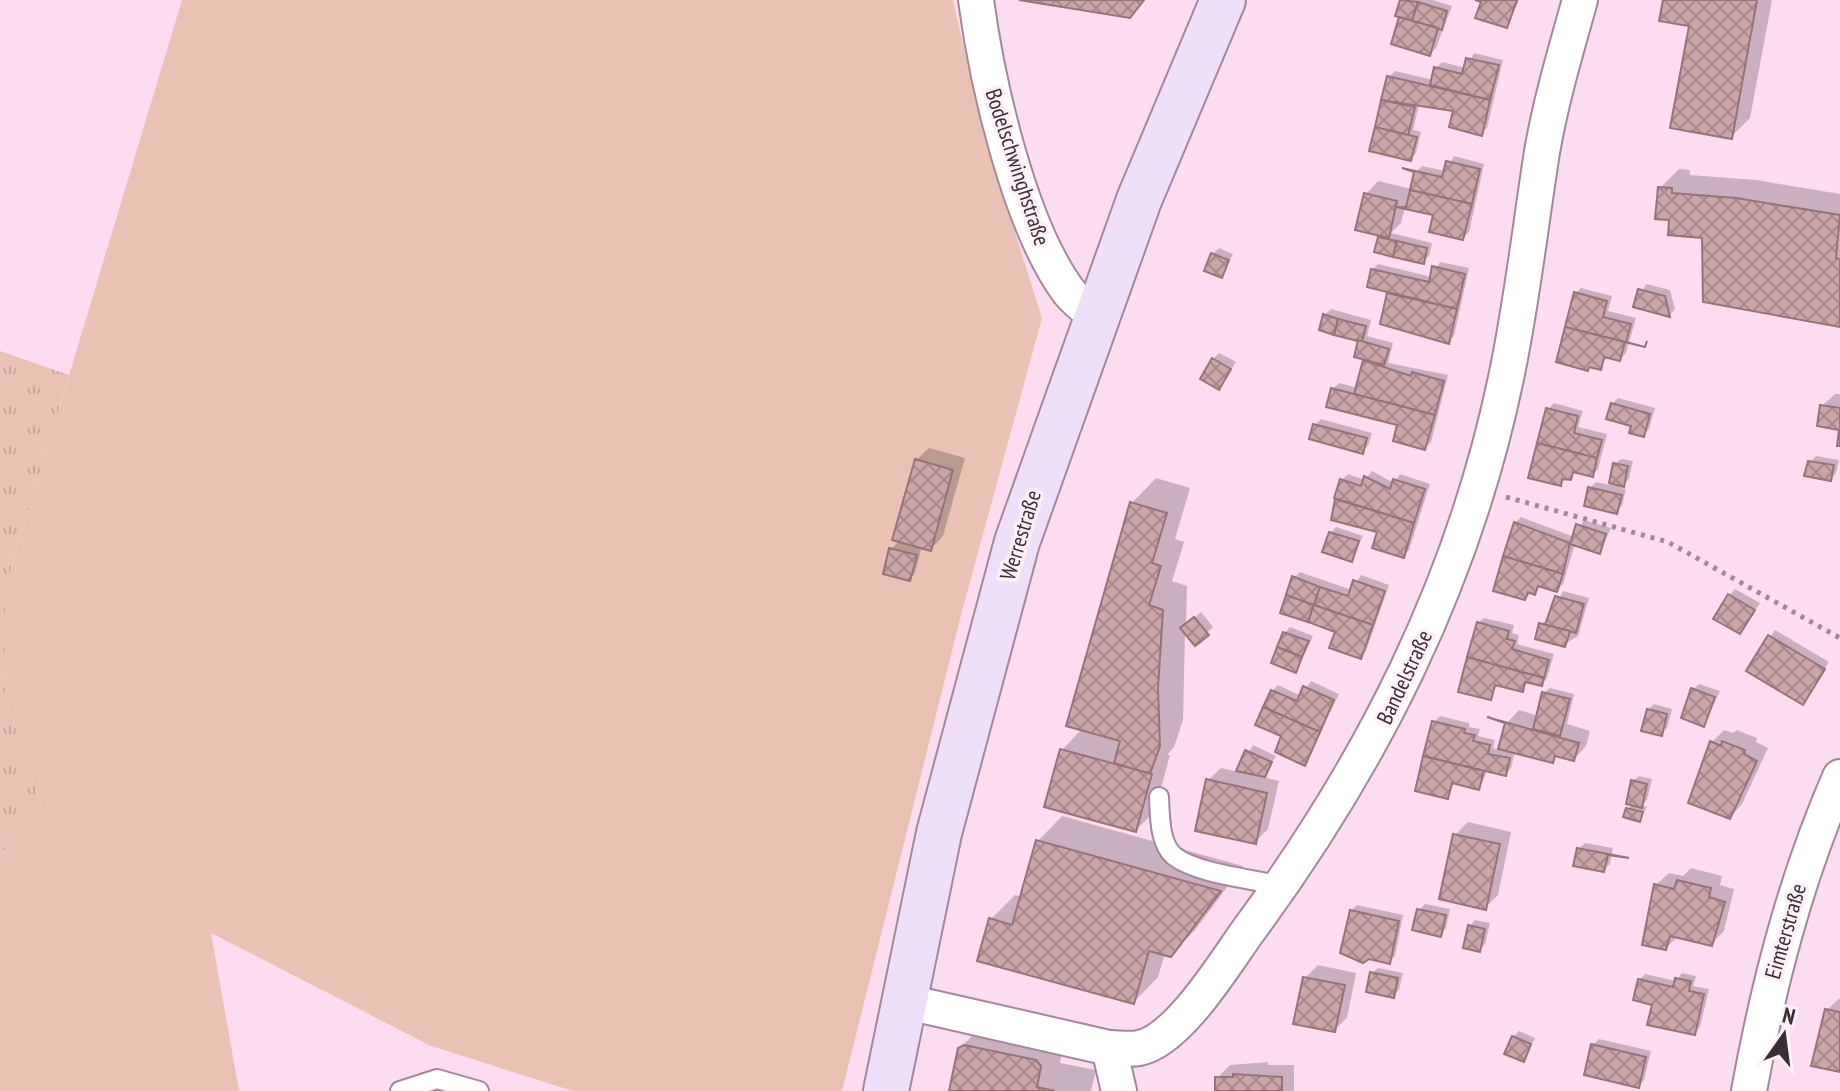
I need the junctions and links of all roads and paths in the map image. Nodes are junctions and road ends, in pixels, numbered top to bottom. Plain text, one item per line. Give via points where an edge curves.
1 (976, 0) edge
2 (1223, 0) edge
3 (1580, 0) edge
4 (1096, 316) junction
5 (1478, 490) junction
6 (1840, 638) edge
7 (1840, 777) edge
8 (1159, 797) dead end
9 (1282, 886) junction
10 (903, 1001) junction
11 (1109, 1048) junction
12 (400, 1091) edge
13 (479, 1091) edge
14 (886, 1091) edge
15 (1119, 1091) edge
16 (1749, 1091) edge

1 - 4 street, Bodelschwinghstraße via 995,106 1042,245 1069,293
2 - 4 main road, Werrestraße
3 - 5 street, Bandelstraße via 1555,86 1506,381
4 - 10 main road, Werrestraße via 1012,556 943,818
5 - 6 path via 1668,542
5 - 9 street, Bandelstraße via 1436,610 1386,718
7 - 16 street, Eimterstraße via 1772,971
8 - 9 lane via 1162,833 1173,855 1197,866
9 - 11 street, Bandelstraße via 1168,1034 1140,1048
10 - 11 street, Bandelstraße
10 - 14 main road, Werrestraße
11 - 15 street
12 - 13 lane via 437,1079

